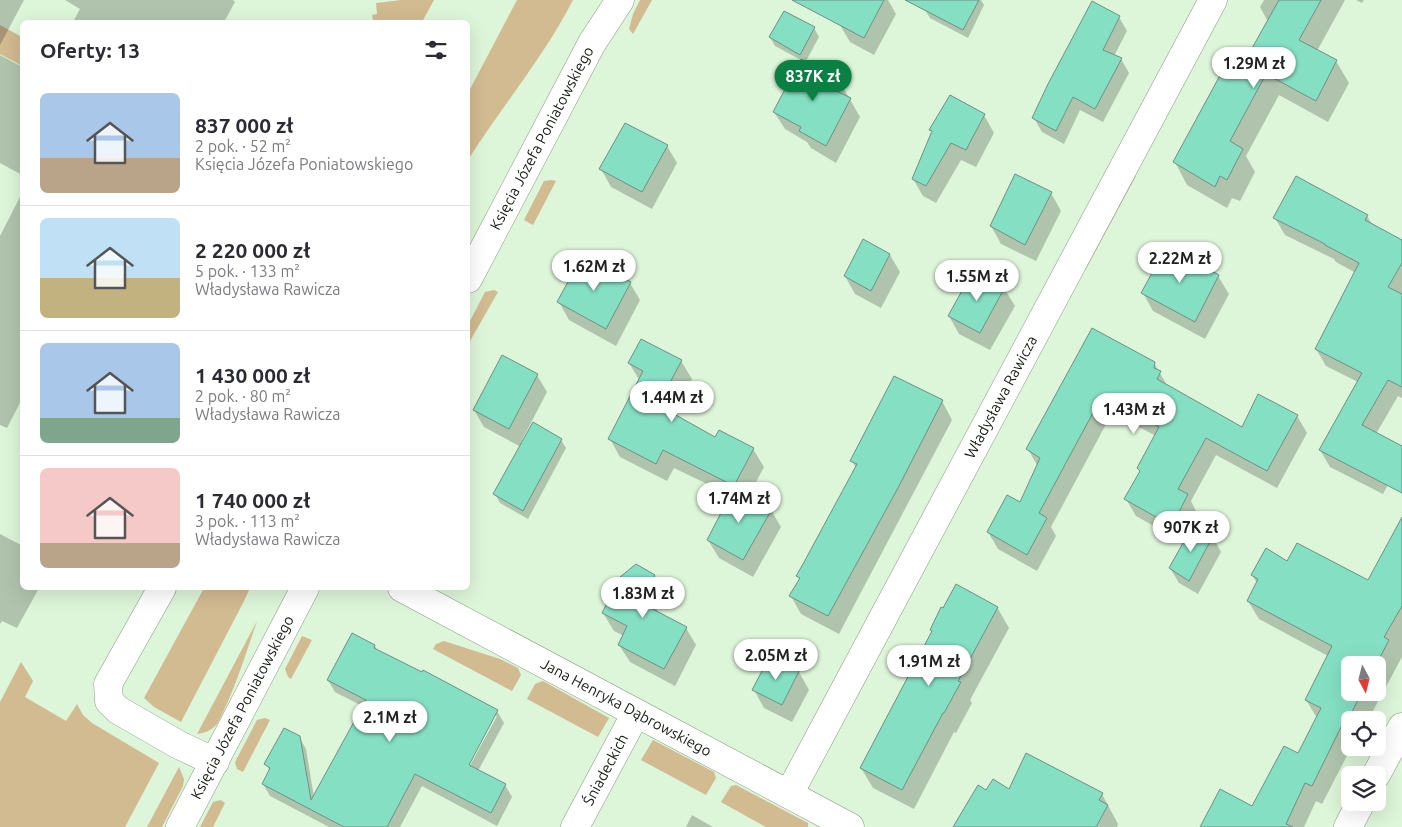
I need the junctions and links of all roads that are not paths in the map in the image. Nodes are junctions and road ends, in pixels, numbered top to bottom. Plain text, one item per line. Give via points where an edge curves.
1 (620, 0) edge
2 (1213, 0) edge
3 (470, 274) edge
4 (161, 590) edge
5 (304, 590) edge
6 (406, 590) edge
7 (636, 713) junction
8 (1402, 726) edge
9 (215, 762) junction
10 (1381, 766) edge
11 (788, 794) junction
12 (1356, 811) edge
13 (180, 827) edge
14 (575, 827) edge
15 (850, 827) edge
16 (1348, 827) edge

1 - 3 street, Księcia Józefa Poniatowskiego via 592,43
2 - 11 street, Władysława Rawicza
4 - 9 street via 108,684 109,701 140,724
5 - 9 street, Księcia Józefa Poniatowskiego
6 - 7 street, Jana Henryka Dąbrowskiego
7 - 11 street, Jana Henryka Dąbrowskiego
7 - 14 street, Śniadeckich
8 - 10 street
9 - 13 street, Księcia Józefa Poniatowskiego
11 - 15 street, Jana Henryka Dąbrowskiego
12 - 16 street

